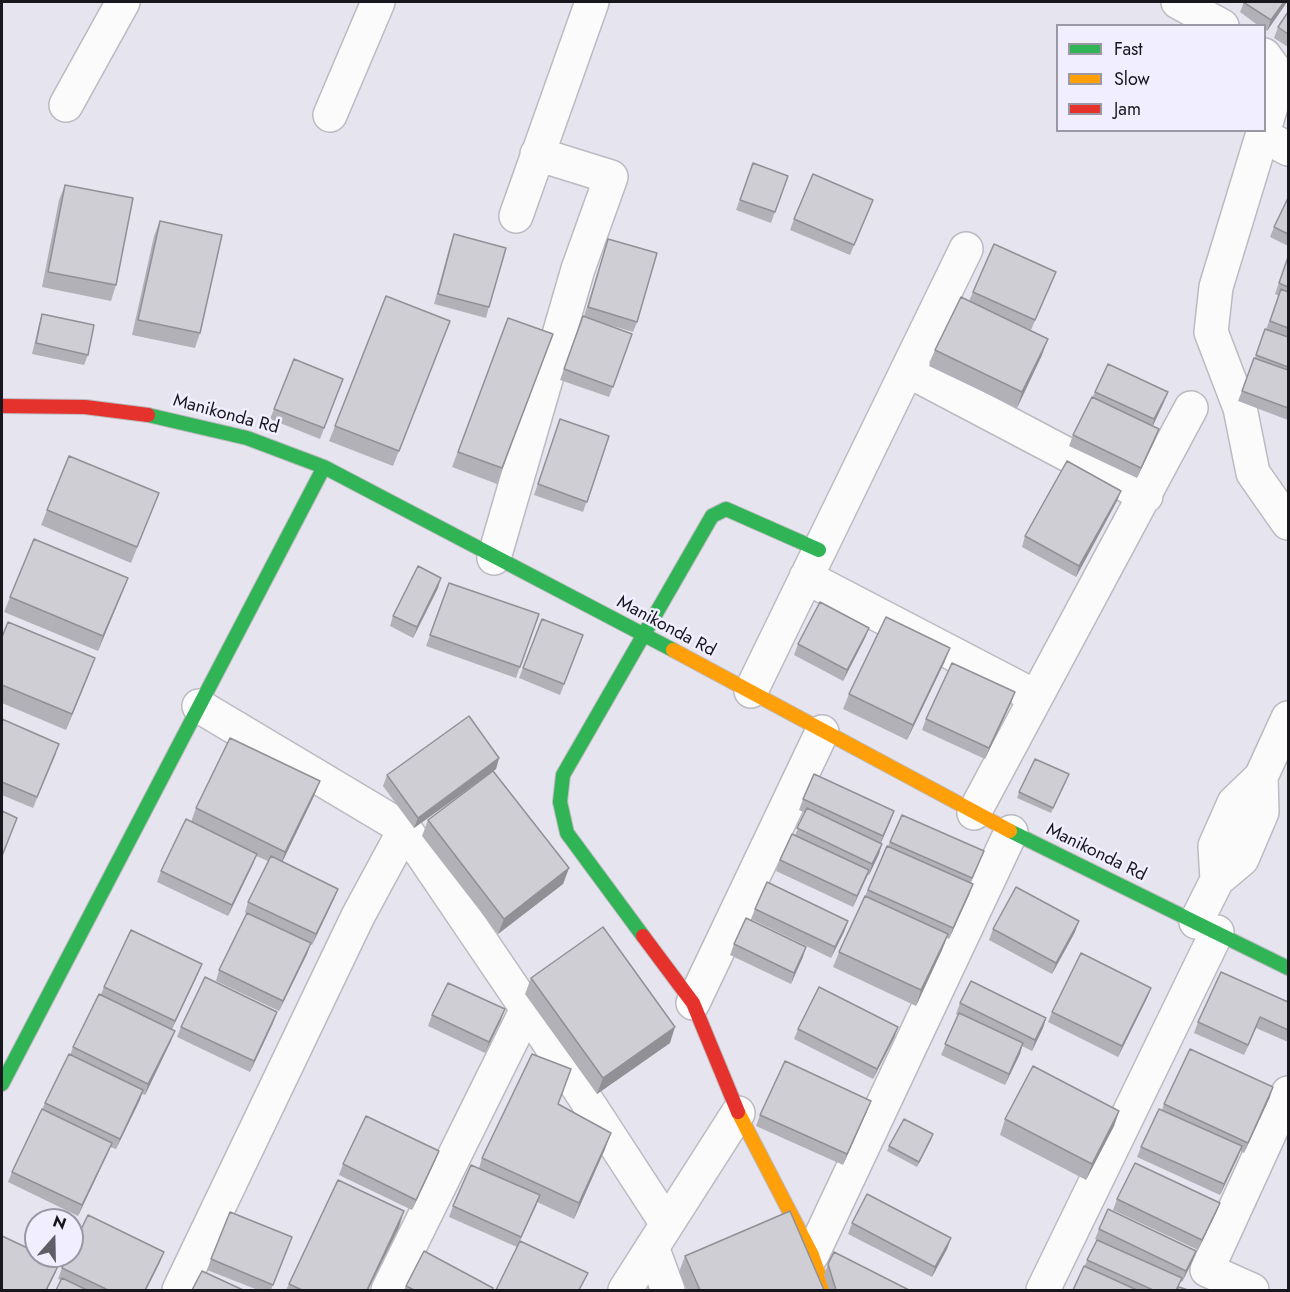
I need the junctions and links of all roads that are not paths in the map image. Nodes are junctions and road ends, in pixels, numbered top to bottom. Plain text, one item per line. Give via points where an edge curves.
1 (123, 2) edge
2 (378, 2) edge
3 (592, 2) edge
4 (1178, 2) edge
5 (1234, 2) edge
6 (1220, 24) edge
7 (1223, 24) edge
8 (1266, 58) edge
9 (66, 105) dead end
10 (330, 115) dead end
11 (1276, 142) edge
12 (537, 154) junction
13 (516, 216) dead end
14 (966, 249) dead end
15 (907, 370) junction
16 (2, 406) edge
17 (1191, 408) dead end
18 (324, 467) junction
19 (1146, 496) junction
20 (1288, 523) edge
21 (494, 558) junction
22 (812, 564) junction
23 (642, 634) junction
24 (751, 692) junction
25 (1036, 697) junction
26 (199, 706) junction
27 (1288, 718) edge
28 (822, 732) junction
29 (974, 813) junction
30 (405, 829) junction
31 (1011, 832) junction
32 (1206, 927) junction
33 (1288, 968) edge
34 (693, 1002) junction
35 (528, 1009) junction
36 (2, 1084) edge
37 (1288, 1093) edge
38 (738, 1113) junction
39 (659, 1235) junction
40 (812, 1255) junction
41 (179, 1290) edge
42 (388, 1290) edge
43 (625, 1290) edge
44 (668, 1290) edge
45 (824, 1290) edge
46 (1043, 1290) edge
47 (1252, 1290) edge

1 - 9 street
2 - 10 street
3 - 12 street
4 - 6 street
5 - 7 street
8 - 11 street via 1275,69
11 - 20 street via 1216,287 1211,332 1240,408 1253,473
12 - 13 street
12 - 21 street via 611,177 579,269
14 - 15 street
15 - 19 street
15 - 22 street
16 - 18 street, Manikonda Rd via 91,405 169,418 278,446
17 - 19 street
18 - 21 street, Manikonda Rd
18 - 26 street
19 - 25 street
21 - 23 street, Manikonda Rd
22 - 23 street via 726,509 712,516
22 - 24 street
22 - 25 street
23 - 24 street, Manikonda Rd
23 - 34 street via 563,775 560,802 567,833
24 - 28 street, Manikonda Rd
25 - 29 street
26 - 30 street
26 - 36 street
27 - 32 street via 1261,777 1262,812 1242,859 1217,879
28 - 29 street, Manikonda Rd
28 - 34 street
29 - 31 street, Manikonda Rd
30 - 35 street
30 - 41 street via 358,916
31 - 32 street, Manikonda Rd
31 - 40 street
32 - 33 street, Manikonda Rd
32 - 46 street
34 - 38 street
35 - 39 street
35 - 42 street
37 - 47 street via 1208,1270
38 - 39 street
38 - 40 street
39 - 43 street
39 - 44 street
40 - 45 street

